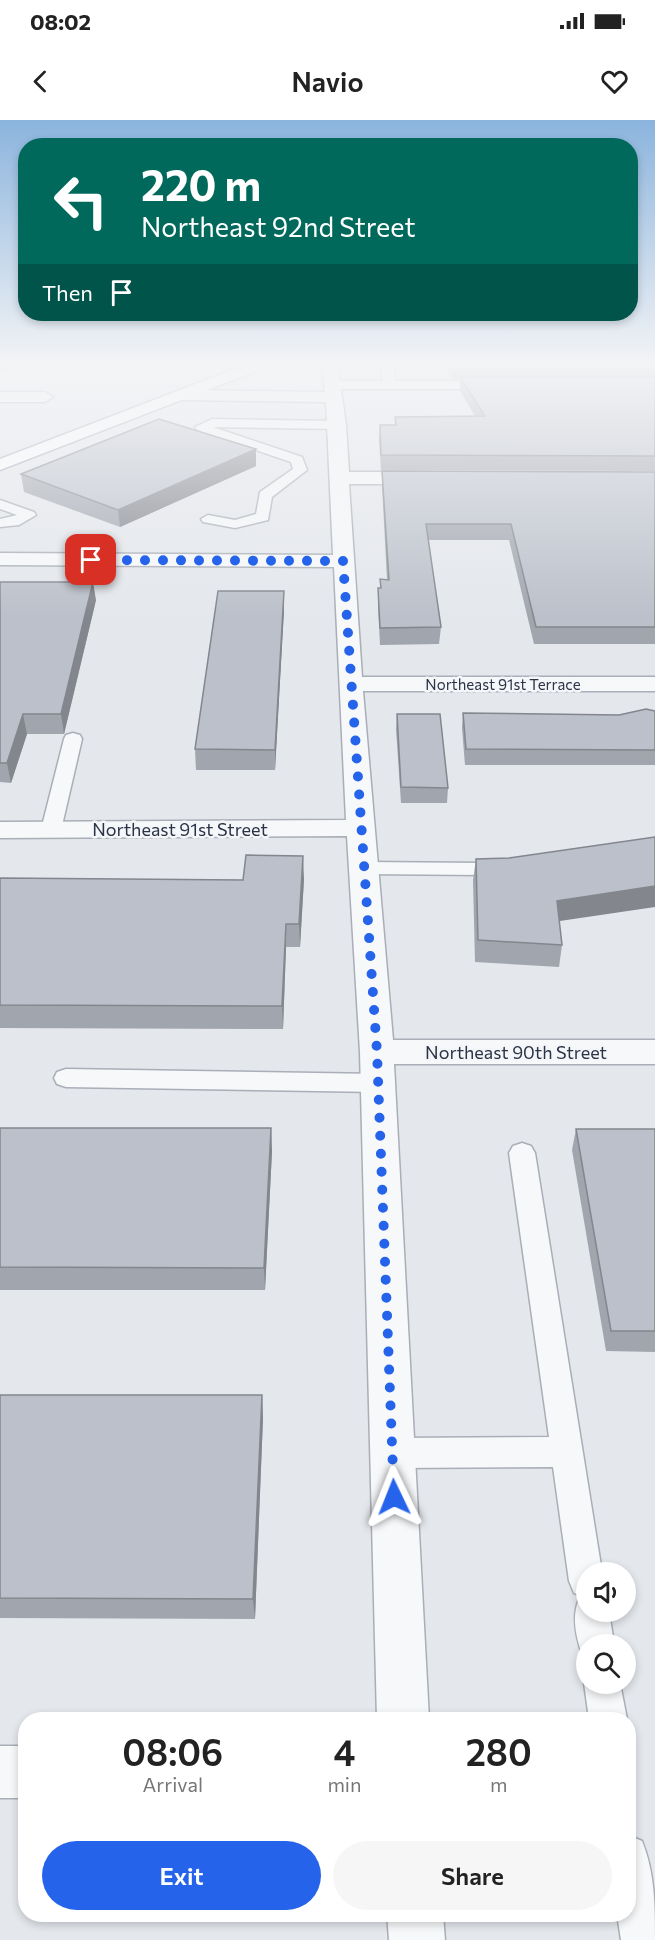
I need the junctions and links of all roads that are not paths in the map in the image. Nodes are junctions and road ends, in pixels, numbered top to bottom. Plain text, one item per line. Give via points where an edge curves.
1 (47, 447) edge
2 (259, 447) edge
3 (338, 447) edge
4 (0, 465) edge
5 (339, 478) junction
6 (444, 478) edge
7 (0, 504) edge
8 (208, 519) dead end
9 (0, 523) edge
10 (0, 559) edge
11 (343, 561) junction
12 (350, 684) junction
13 (655, 684) edge
14 (73, 739) dead end
15 (361, 828) junction
16 (0, 830) edge
17 (51, 830) junction
18 (529, 864) edge
19 (363, 868) junction
20 (655, 1052) edge
21 (377, 1067) junction
22 (66, 1078) dead end
23 (522, 1153) dead end
24 (567, 1452) junction
25 (393, 1453) junction
26 (583, 1562) edge
27 (604, 1694) edge
28 (403, 1712) edge
29 (607, 1712) edge
30 (0, 1772) edge
31 (18, 1772) edge
32 (636, 1904) edge
33 (416, 1922) edge
34 (417, 1940) edge
35 (642, 1940) edge

1 - 4 main road
2 - 8 lane via 297,460 300,470 265,495 263,517 235,524
3 - 5 street
5 - 6 street
5 - 11 street
7 - 9 lane via 29,515
10 - 11 street
11 - 12 street
12 - 13 street, Northeast 91st Terrace
12 - 15 street
14 - 17 lane
15 - 17 street, Northeast 91st Street
15 - 19 street
16 - 17 street, Northeast 91st Street
18 - 19 lane via 484,869
19 - 21 street
20 - 21 street, Northeast 90th Street
21 - 22 lane
21 - 25 street
23 - 24 lane
24 - 25 lane
24 - 26 lane
25 - 28 street
27 - 29 lane
30 - 31 street
32 - 35 lane
33 - 34 street

